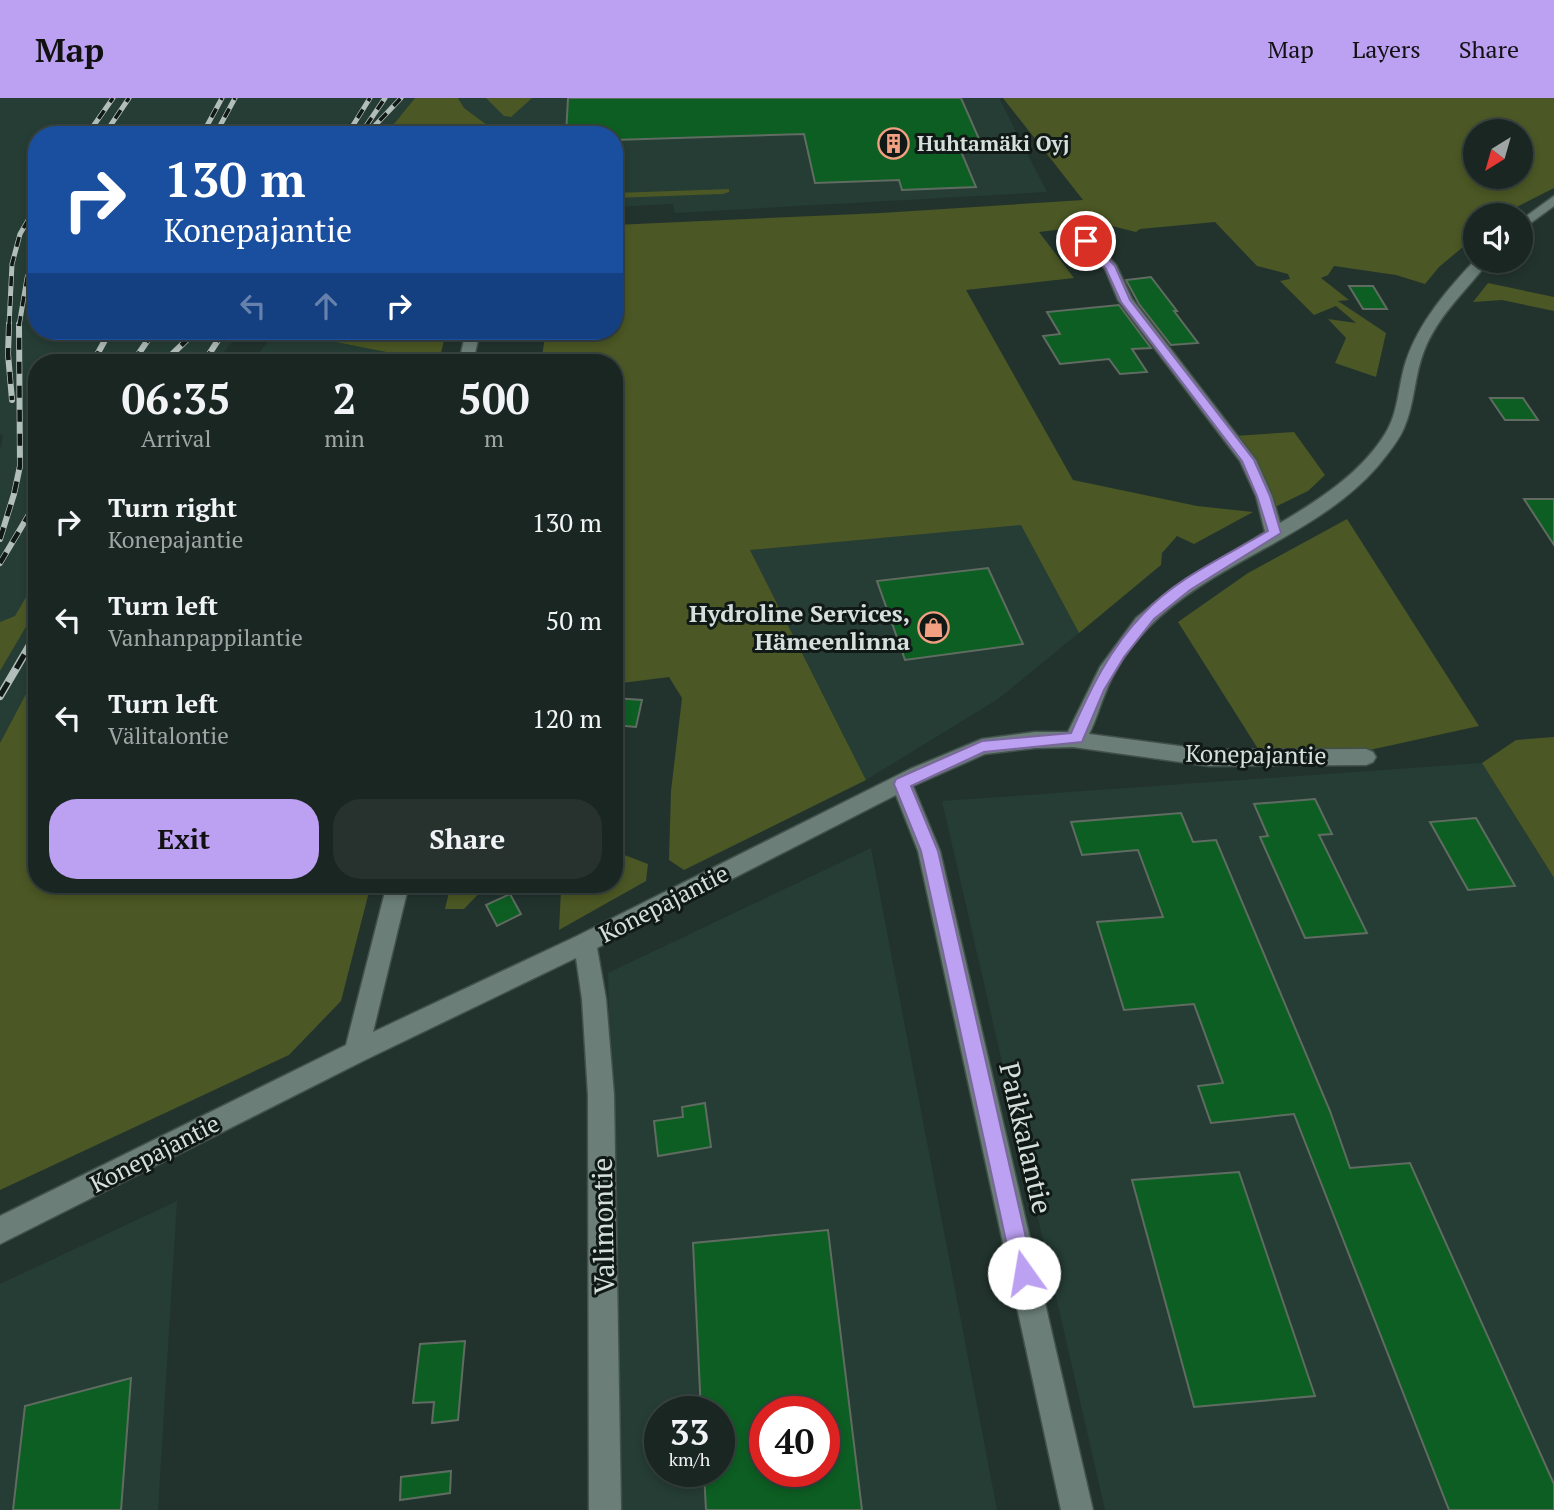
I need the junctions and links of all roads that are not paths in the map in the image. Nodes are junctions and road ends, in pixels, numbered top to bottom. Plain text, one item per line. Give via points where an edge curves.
1 (1554, 200) edge
2 (1533, 217) edge
3 (1086, 241) dead end
4 (1471, 273) edge
5 (1275, 533) junction
6 (1073, 739) junction
7 (1366, 757) dead end
8 (902, 784) junction
9 (396, 893) edge
10 (585, 943) junction
11 (356, 1052) junction
12 (0, 1230) edge
13 (605, 1510) edge
14 (1077, 1510) edge

1 - 2 street
3 - 5 street via 1111,268 1125,300 1248,460
4 - 5 street via 1448,297 1412,364 1404,409 1392,437 1336,494
5 - 6 street via 1185,586 1149,616 1119,653
6 - 7 street, Konepajantie via 1209,758
6 - 8 street, Konepajantie via 982,747
8 - 10 street, Konepajantie
8 - 14 street, Paikkalantie via 929,851
9 - 11 street
10 - 11 street, Konepajantie
10 - 13 street, Valimontie via 601,1095
11 - 12 street, Konepajantie

